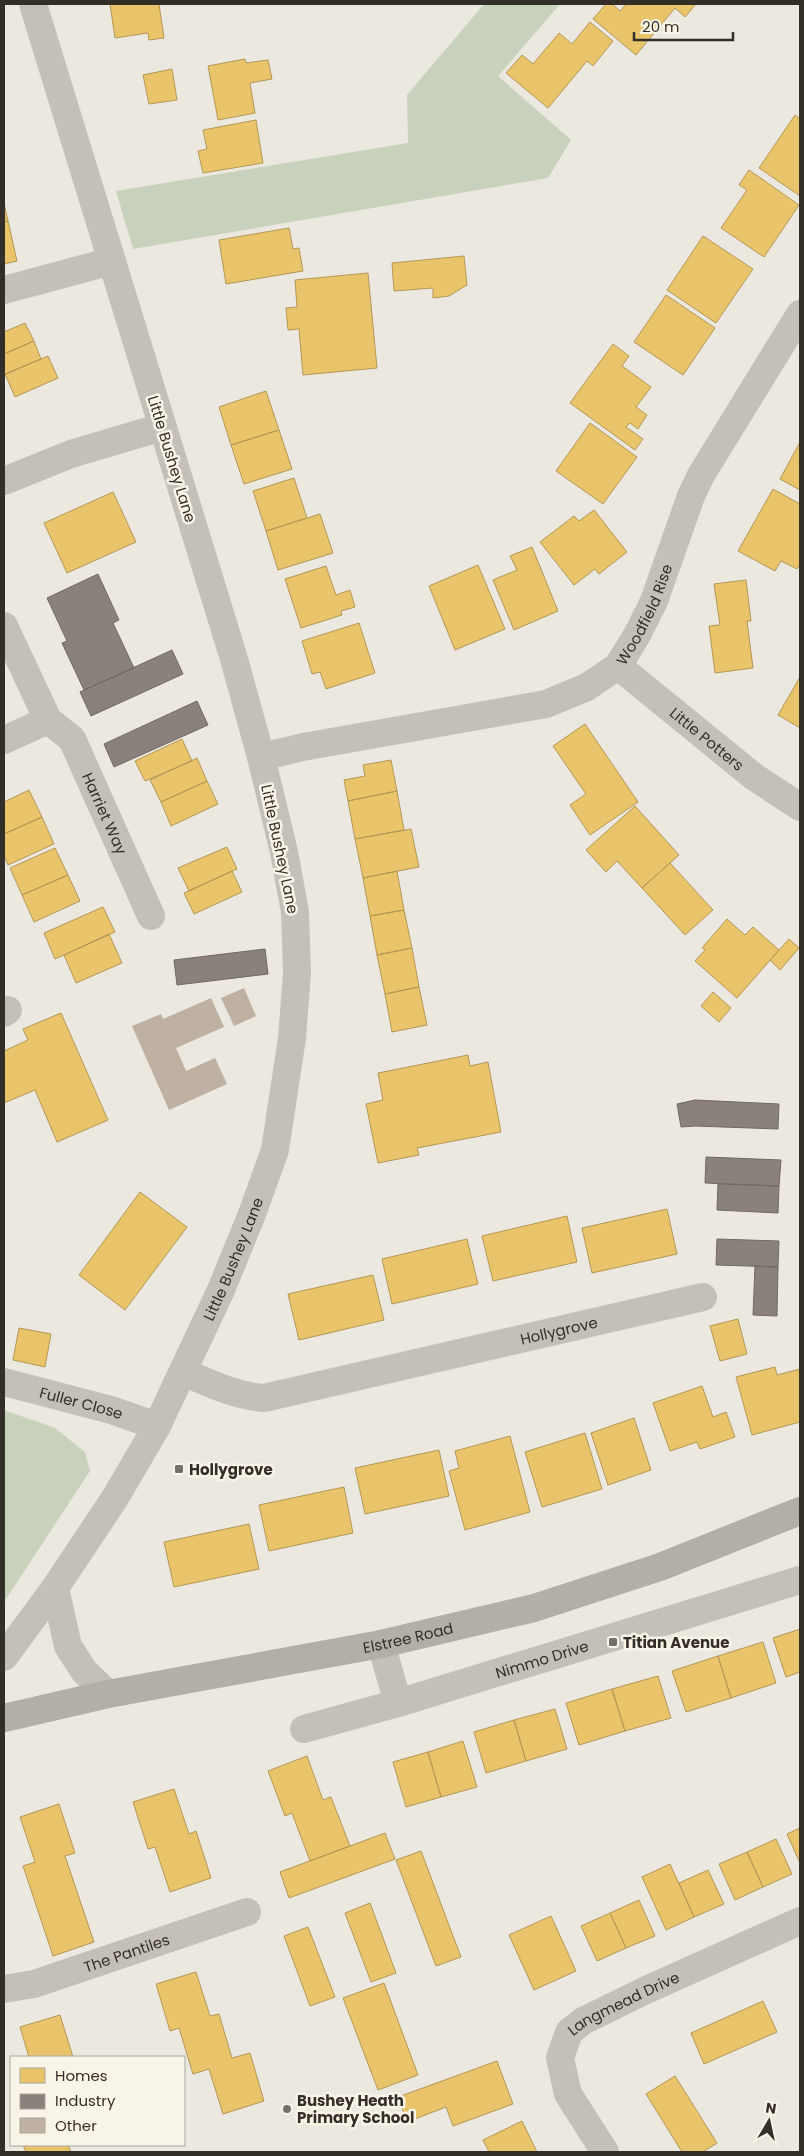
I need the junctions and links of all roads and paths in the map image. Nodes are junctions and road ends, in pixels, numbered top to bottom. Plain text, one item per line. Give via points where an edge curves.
1 (33, 4) edge
2 (112, 261) junction
3 (4, 290) edge
4 (800, 314) edge
5 (162, 427) junction
6 (4, 481) edge
7 (4, 626) edge
8 (618, 666) junction
9 (48, 720) junction
10 (4, 740) edge
11 (261, 756) junction
12 (800, 807) edge
13 (151, 916) dead end
14 (703, 1297) dead end
15 (183, 1372) junction
16 (4, 1382) edge
17 (157, 1426) junction
18 (800, 1512) edge
19 (800, 1580) edge
20 (55, 1588) junction
21 (381, 1644) junction
22 (4, 1657) edge
23 (108, 1694) junction
24 (398, 1703) junction
25 (4, 1718) edge
26 (304, 1729) dead end
27 (247, 1912) dead end
28 (800, 1921) edge
29 (4, 1989) edge
30 (605, 2152) edge

1 - 2 street, Little Bushey Lane
2 - 3 street
2 - 5 street, Little Bushey Lane
4 - 8 street, Woodfield Rise via 701,475 654,601
5 - 6 street via 71,454
5 - 11 street, Little Bushey Lane
7 - 9 street, Harriet Way
8 - 11 street, Woodfield Rise via 587,687 546,704
8 - 12 street, Little Potters via 753,776
9 - 10 street
9 - 13 street, Harriet Way via 72,739
11 - 15 street, Little Bushey Lane via 295,912 297,973 292,1038 275,1150 221,1290
14 - 15 street, Hollygrove via 264,1398 230,1391
15 - 17 street, Little Bushey Lane
16 - 17 street, Fuller Close via 111,1410
17 - 20 street, Little Bushey Lane via 115,1498
18 - 21 main road, Elstree Road via 660,1567 534,1608
19 - 24 street, Nimmo Drive
20 - 22 street, Little Bushey Lane
20 - 23 street via 68,1646 84,1671
21 - 23 main road, Elstree Road
21 - 24 street
23 - 25 main road, Elstree Road
24 - 26 street, Nimmo Drive
27 - 29 street, The Pantiles via 34,1984
28 - 30 street, Langmead Drive via 644,1990 583,2021 569,2032 560,2058 568,2094

